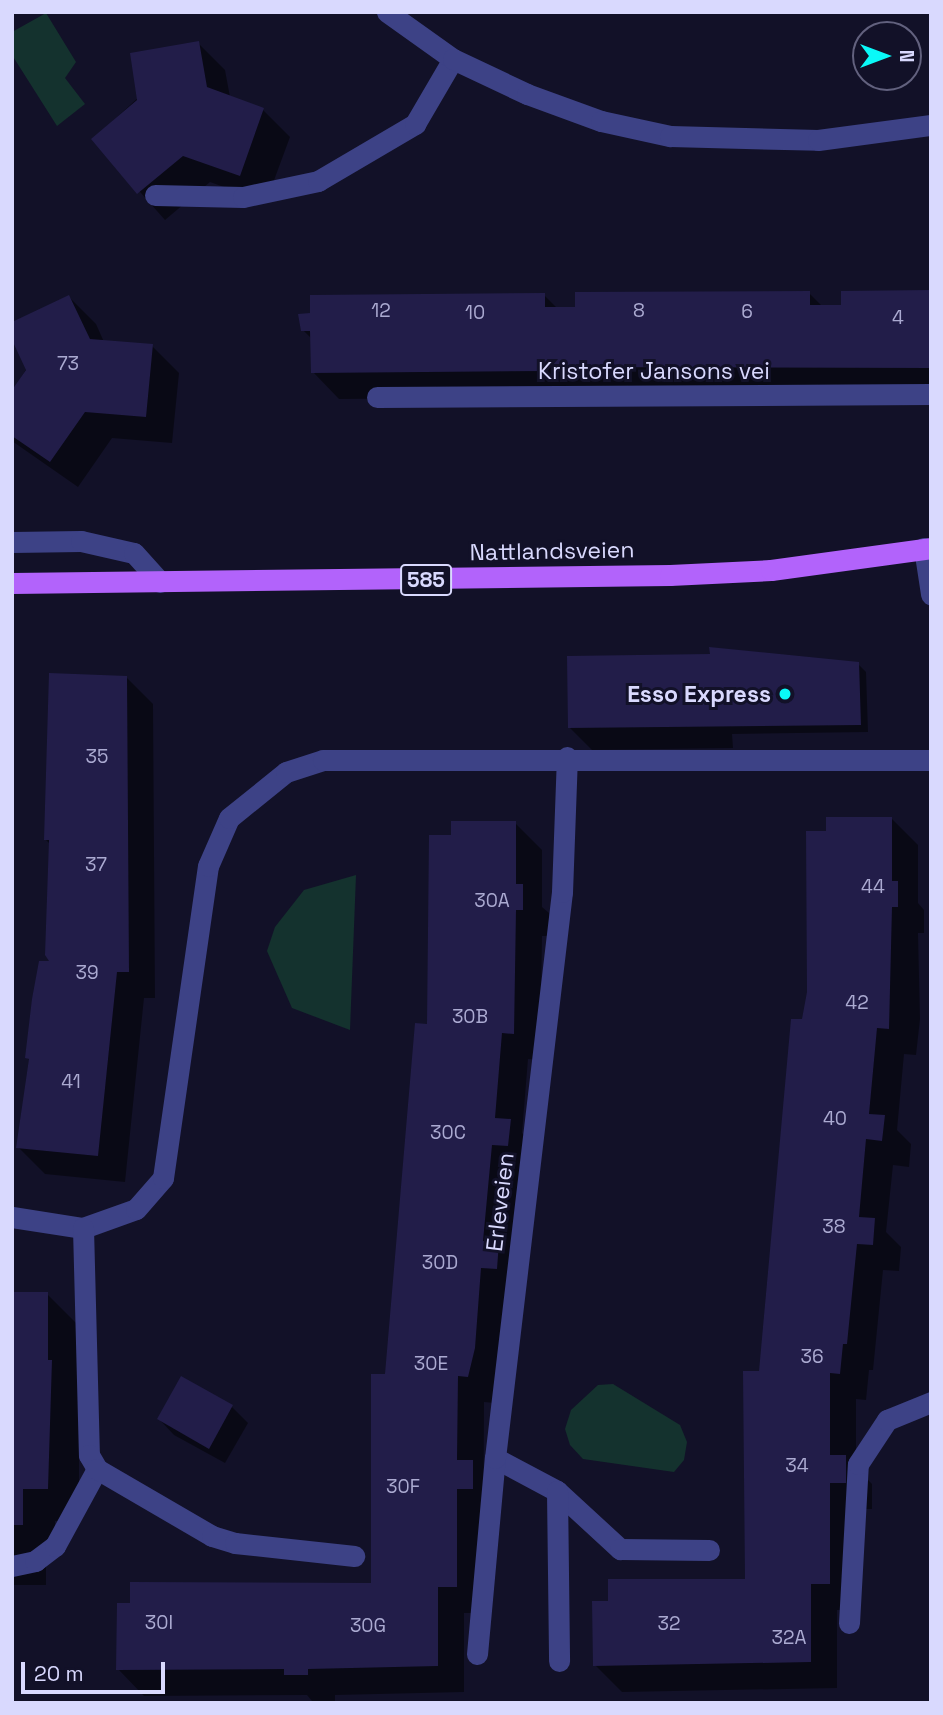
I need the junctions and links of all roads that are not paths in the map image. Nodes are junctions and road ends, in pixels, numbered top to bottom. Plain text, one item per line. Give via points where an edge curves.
1 (387, 12) edge
2 (453, 59) junction
3 (931, 125) edge
4 (155, 195) dead end
5 (931, 394) edge
6 (377, 397) dead end
7 (12, 542) edge
8 (928, 547) edge
9 (160, 582) junction
10 (12, 583) edge
11 (931, 594) edge
12 (567, 757) junction
13 (931, 760) edge
14 (12, 1217) edge
15 (83, 1228) junction
16 (931, 1402) edge
17 (495, 1458) junction
18 (97, 1469) junction
19 (557, 1491) junction
20 (709, 1550) dead end
21 (354, 1556) dead end
22 (12, 1566) edge
23 (849, 1623) dead end
24 (477, 1654) dead end
25 (559, 1661) dead end

1 - 2 street
2 - 3 street via 527,94 601,121 670,136 818,140
2 - 4 street via 415,124 318,181 243,197
5 - 6 street, Kristofer Jansons vei
7 - 9 street via 81,541 134,553
8 - 9 main road, Nattlandsveien / 585 via 771,570 695,574
8 - 11 street
9 - 10 main road, Nattlandsveien / 585
12 - 13 street
12 - 15 street via 323,760 286,772 229,818 208,866 198,915 163,1178 136,1209
12 - 17 street, Erleveien via 562,892
14 - 15 street
15 - 18 street via 89,1455
16 - 23 street via 887,1420 858,1464
17 - 19 street
17 - 24 street, Erleveien
18 - 21 street via 212,1536 235,1543
18 - 22 street via 55,1546 35,1561
19 - 20 street via 620,1549
19 - 25 street

